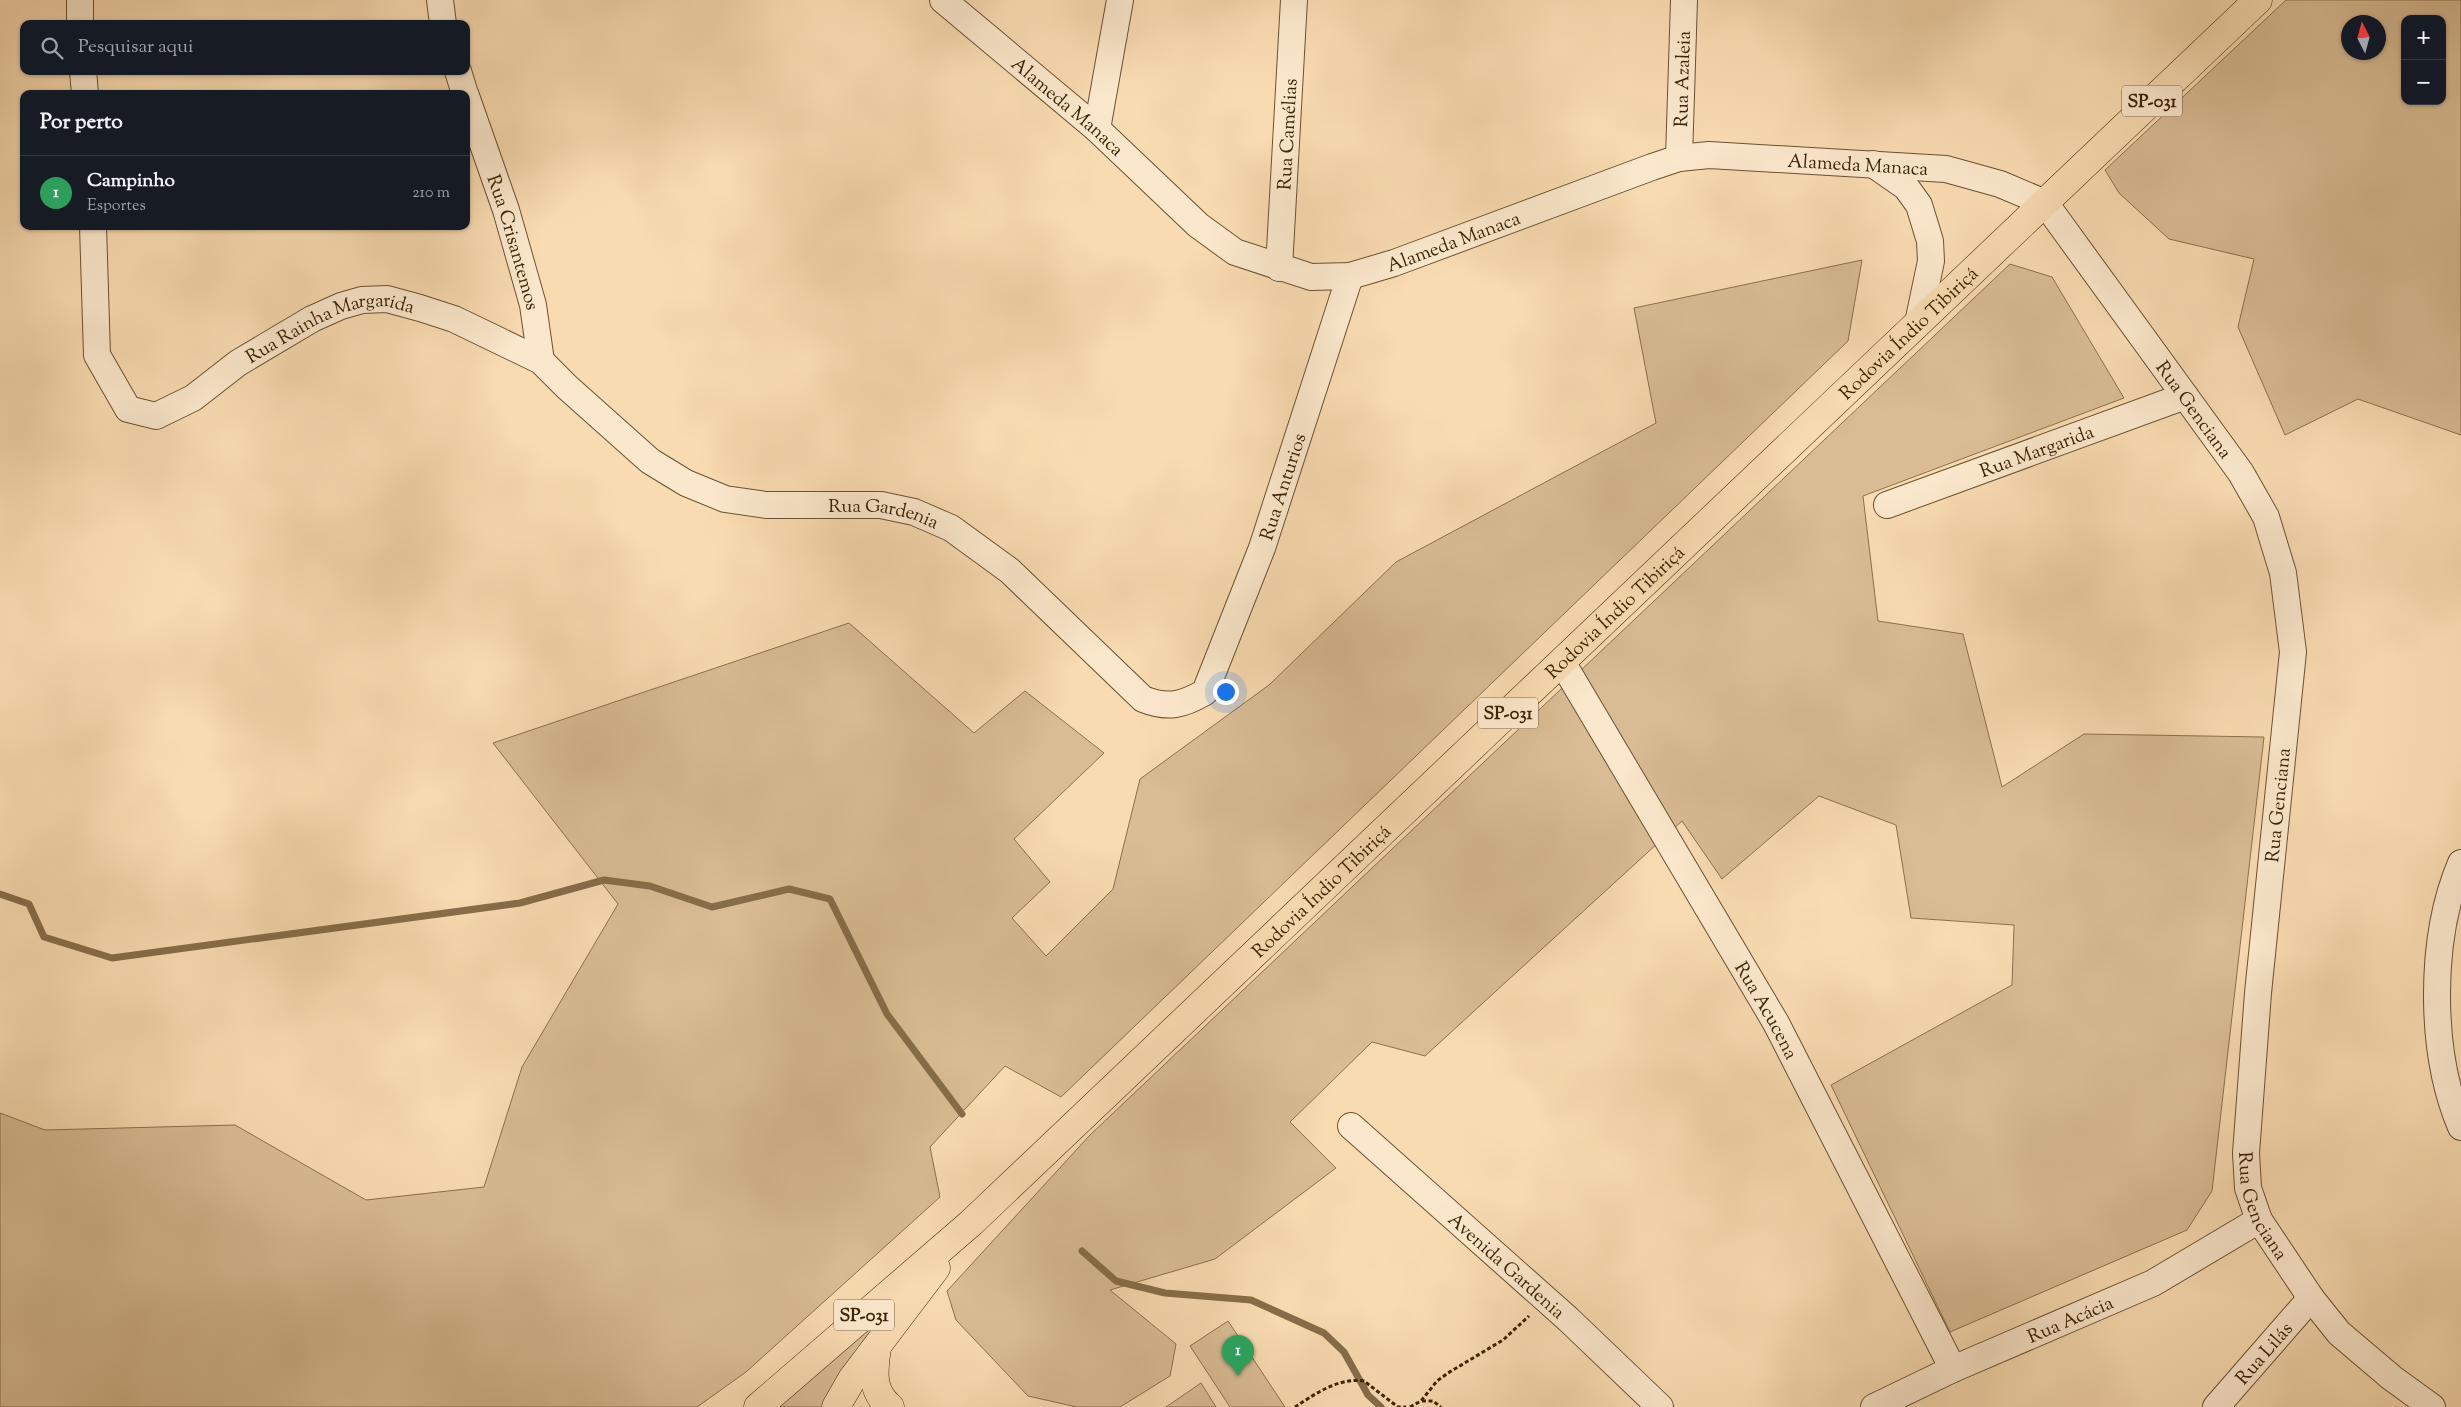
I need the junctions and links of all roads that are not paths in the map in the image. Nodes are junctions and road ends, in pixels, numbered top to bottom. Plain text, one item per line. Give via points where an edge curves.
1 (80, 0) edge
2 (440, 0) edge
3 (943, 0) edge
4 (1120, 0) edge
5 (1294, 0) edge
6 (1684, 0) edge
7 (2258, 0) edge
8 (80, 20) edge
9 (442, 20) edge
10 (83, 75) edge
11 (459, 75) edge
12 (85, 90) edge
13 (464, 90) edge
14 (470, 106) edge
15 (1097, 128) junction
16 (1679, 158) junction
17 (1872, 164) junction
18 (2045, 203) junction
19 (93, 230) edge
20 (1279, 268) junction
21 (1350, 276) junction
22 (1918, 323) junction
23 (542, 361) junction
24 (2185, 396) junction
25 (1887, 506) dead end
26 (1562, 662) junction
27 (1205, 692) joint
28 (2461, 863) edge
29 (1350, 1126) dead end
30 (2461, 1127) edge
31 (2259, 1220) junction
32 (971, 1223) junction
33 (2311, 1298) junction
34 (876, 1347) junction
35 (1953, 1369) junction
36 (758, 1407) edge
37 (836, 1407) edge
38 (890, 1407) edge
39 (1660, 1407) edge
40 (1874, 1407) edge
41 (2216, 1407) edge
42 (2432, 1407) edge

1 - 8 street
2 - 9 street
3 - 15 street, Alameda Manaca
4 - 15 street
5 - 20 street, Rua Camélias
6 - 16 street, Rua Azaleia
7 - 18 highway, Rodovia Índio Tibiriçá / SP-031
10 - 12 street
11 - 13 street, Rua Crisantemos
14 - 23 street, Rua Crisantemos via 506,210 533,305
15 - 20 street, Alameda Manaca via 1198,225 1235,252
16 - 17 street, Alameda Manaca via 1709,155
16 - 21 street, Alameda Manaca via 1394,263
17 - 18 street, Alameda Manaca via 1946,169 2000,184
17 - 22 street via 1906,187 1919,205 1930,241 1931,261
18 - 22 highway, Rodovia Índio Tibiriçá / SP-031
18 - 24 street, Rua Genciana
19 - 23 street, Rua Rainha Margarida via 97,355 128,409 156,416 193,398 238,363 312,319 362,300 387,299 454,319
20 - 21 street, Alameda Manaca via 1311,276
21 - 27 street, Rua Anturios via 1262,548
22 - 26 highway, Rodovia Índio Tibiriçá / SP-031
23 - 27 street, Rua Gardenia via 650,461 686,483 725,499 766,505 881,505 914,512 951,528 1010,571 1143,699 1158,705 1175,705
24 - 25 street, Rua Margarida
24 - 31 street, Rua Genciana via 2241,473 2266,517 2283,573 2293,652 2258,993 2246,1153 2248,1188
26 - 32 highway, Rodovia Índio Tibiriçá / SP-031
26 - 35 street, Rua Acucena via 1776,1023
28 - 30 street via 2438,948 2442,1064 2452,1106
29 - 39 street, Avenida Gardenia via 1546,1300
31 - 33 street, Rua Genciana
31 - 35 street, Rua Acácia via 2152,1283
32 - 34 highway, Rodovia Índio Tibiriçá / SP-031
32 - 36 highway, Rodovia Índio Tibiriçá / SP-031
33 - 41 street, Rua Lilás
33 - 42 street, Rua Genciana via 2339,1333
34 - 37 highway, Rodovia Índio Tibiriçá / SP-031
34 - 38 highway via 875,1384 878,1394
35 - 40 street, Rua Acácia

